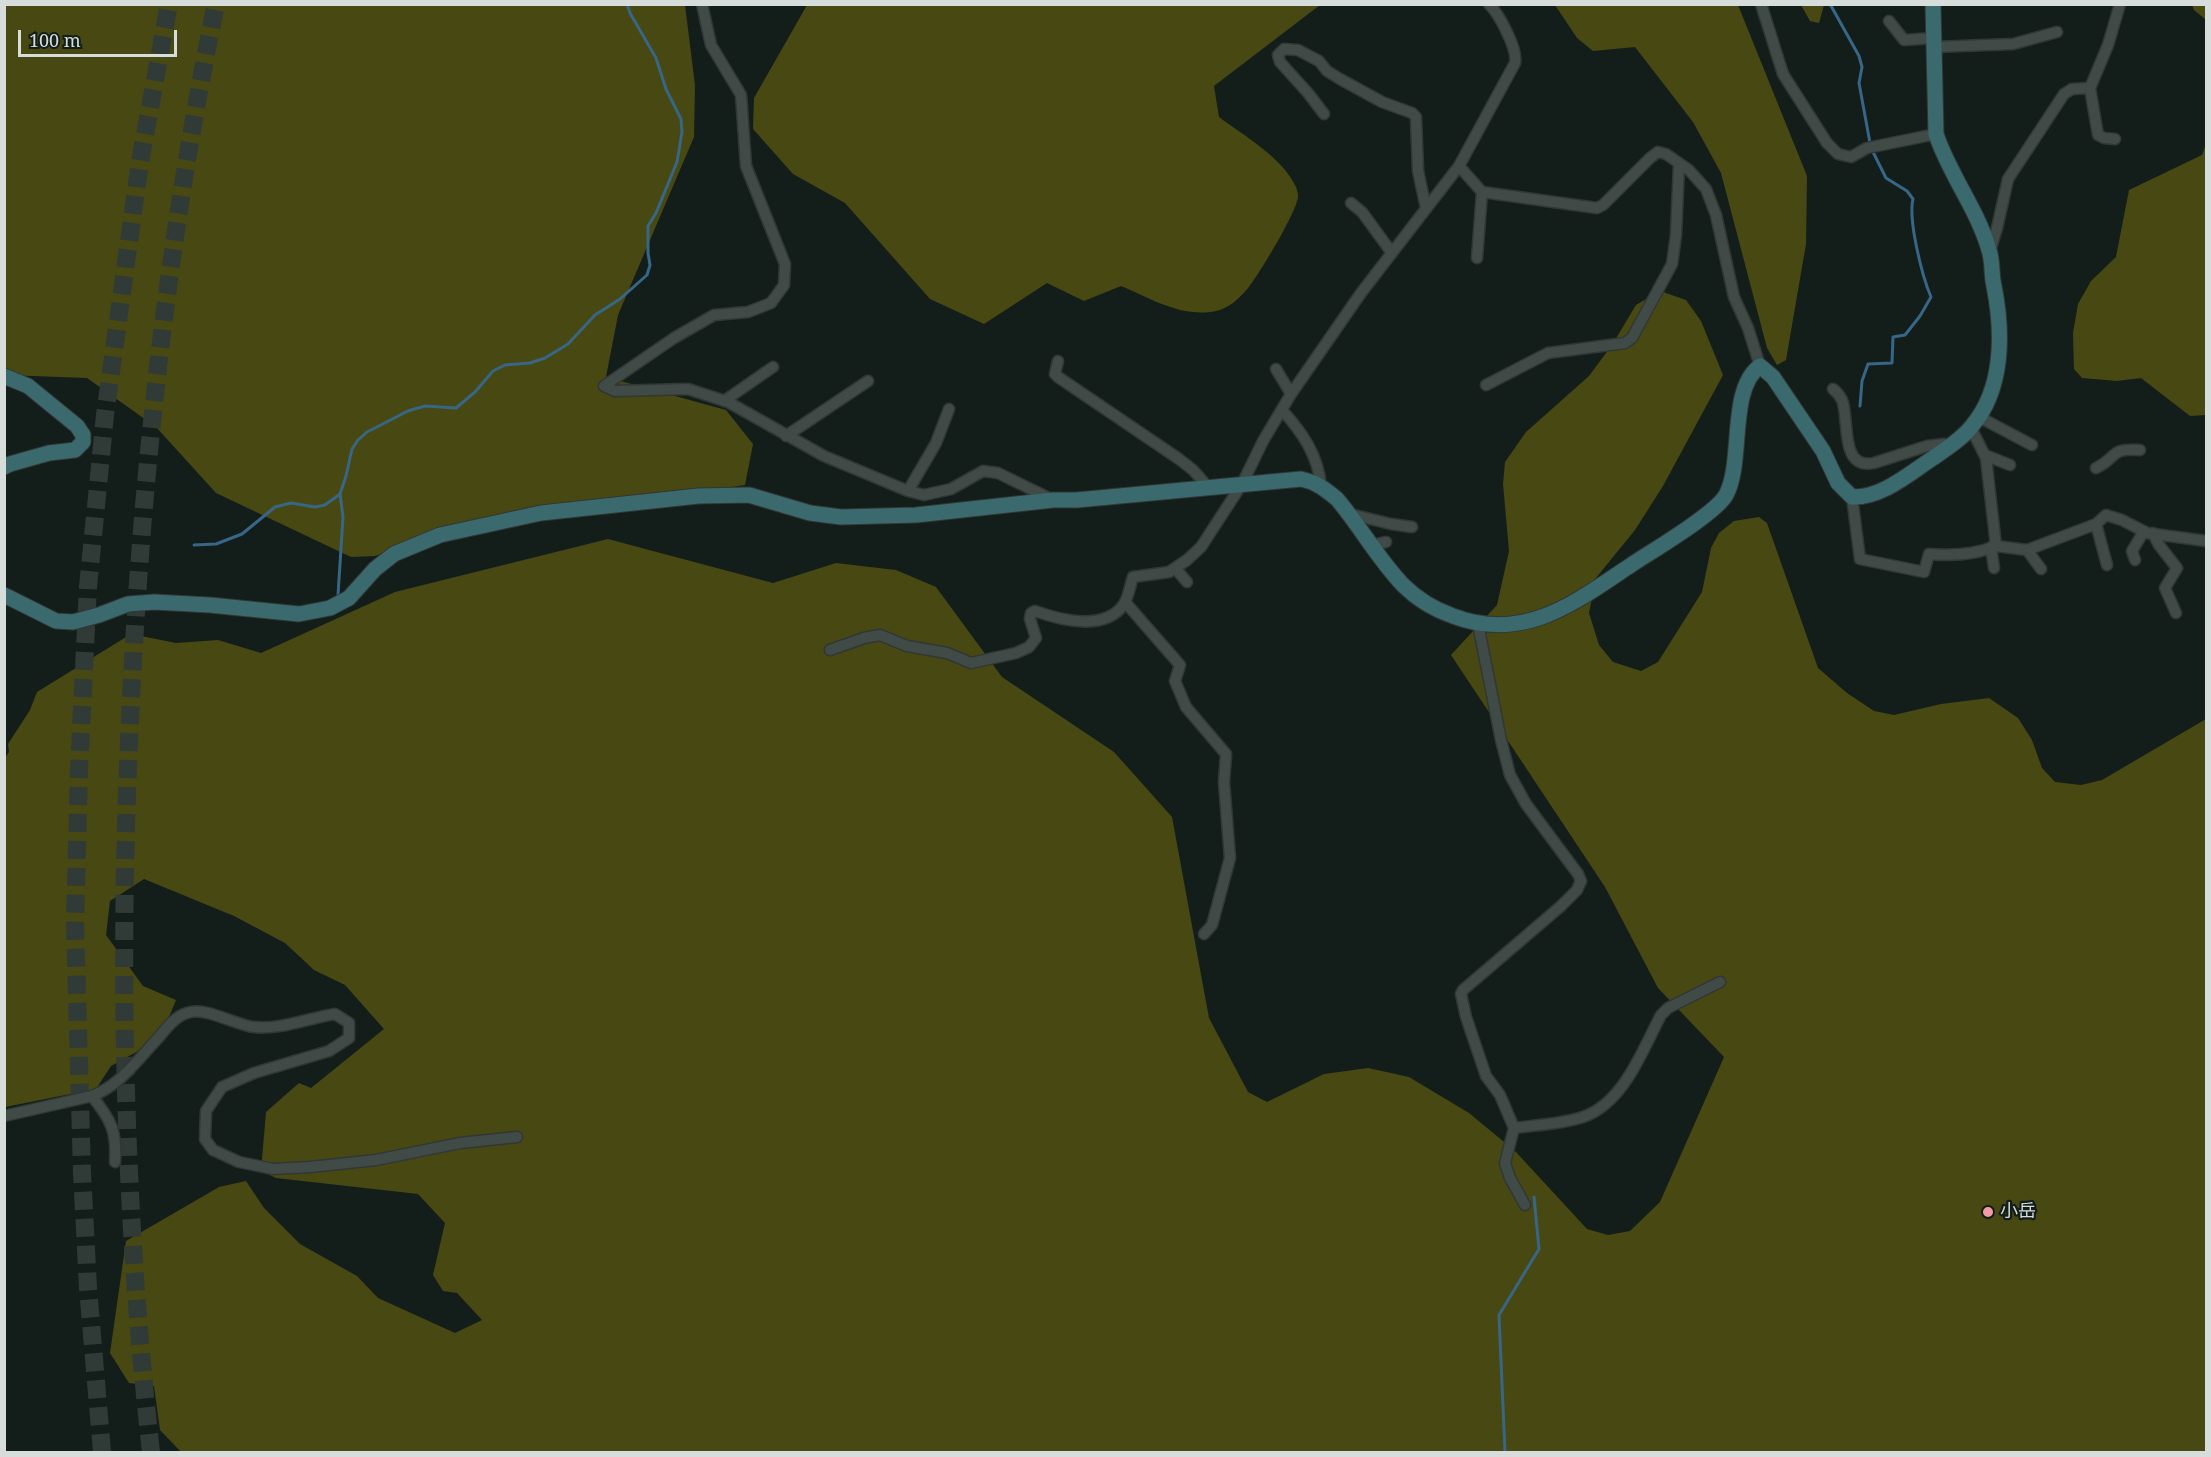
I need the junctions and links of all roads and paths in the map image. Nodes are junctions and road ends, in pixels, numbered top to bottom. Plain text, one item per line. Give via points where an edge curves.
1 (702, 4) edge
2 (1489, 4) edge
3 (1761, 4) edge
4 (1933, 4) edge
5 (2120, 4) edge
6 (1889, 21) dead end
7 (2057, 32) dead end
8 (1934, 43) junction
9 (2090, 88) junction
10 (1324, 114) dead end
11 (1936, 134) junction
12 (2115, 139) dead end
13 (1679, 164) junction
14 (1459, 166) junction
15 (1482, 192) junction
16 (1351, 203) dead end
17 (1426, 208) junction
18 (1990, 251) junction
19 (1392, 254) junction
20 (1477, 258) dead end
21 (1059, 362) dead end
22 (1760, 366) junction
23 (772, 367) dead end
24 (1276, 369) dead end
25 (4, 376) edge
26 (868, 381) dead end
27 (1486, 385) dead end
28 (1833, 389) dead end
29 (1291, 394) junction
30 (724, 401) junction
31 (949, 409) dead end
32 (1282, 410) junction
33 (1975, 422) junction
34 (786, 436) junction
35 (2032, 445) dead end
36 (1948, 447) junction
37 (2139, 450) dead end
38 (1985, 455) junction
39 (2010, 465) dead end
40 (4, 467) edge
41 (2096, 468) dead end
42 (1242, 484) junction
43 (1321, 486) junction
44 (1208, 487) junction
45 (908, 491) junction
46 (1852, 497) junction
47 (1053, 500) junction
48 (1399, 513) dead end
49 (1350, 514) junction
50 (2096, 524) junction
51 (1399, 525) junction
52 (1412, 526) dead end
53 (2148, 532) junction
54 (2206, 541) edge
55 (1994, 547) junction
56 (2027, 550) junction
57 (2135, 560) dead end
58 (2107, 565) dead end
59 (1175, 568) junction
60 (1994, 568) dead end
61 (2041, 569) dead end
62 (1187, 582) dead end
63 (4, 595) edge
64 (1125, 602) junction
65 (2176, 613) dead end
66 (1478, 624) junction
67 (830, 650) dead end
68 (1204, 934) dead end
69 (1720, 982) dead end
70 (92, 1096) junction
71 (4, 1116) edge
72 (1514, 1128) junction
73 (517, 1137) dead end
74 (115, 1162) dead end
75 (1525, 1205) dead end

1 - 30 street via 711,45 741,95 747,166 784,264 784,285 771,303 748,312 714,315 604,386 615,391 688,388
2 - 14 street via 1502,22 1516,57
3 - 11 street via 1784,74 1838,154 1847,158 1872,146
4 - 8 street
5 - 9 street
6 - 8 street via 1904,39
7 - 8 street via 2013,44
8 - 11 street
9 - 12 street via 2098,135
9 - 18 street via 2072,89 2064,94 2008,179
10 - 17 street via 1280,62 1278,55 1284,49 1298,50 1341,79 1416,117 1418,171
11 - 18 street
13 - 15 street via 1658,152 1597,208
13 - 22 street via 1706,189 1716,215 1734,297
13 - 27 street via 1672,264 1632,338 1624,343 1548,353
14 - 15 street
14 - 17 street
15 - 20 street
16 - 19 street
17 - 19 street
18 - 33 street via 2000,347 1995,376
19 - 29 street
21 - 44 street via 1055,374 1058,377 1179,459
22 - 46 street via 1773,377 1823,451 1838,483
22 - 66 street via 1746,384 1730,486 1717,506 1562,610 1521,623
23 - 30 street
24 - 29 street
25 - 40 street via 44,398 77,426 83,442 75,450 49,453
26 - 34 street
28 - 36 street via 1843,402 1849,448 1859,462 1874,464 1927,446
29 - 32 street
30 - 34 street
31 - 45 street via 936,443
32 - 42 street
32 - 43 street via 1305,438 1319,469
33 - 35 street
33 - 36 street
33 - 38 street
34 - 45 street
36 - 46 street via 1874,494
37 - 41 street via 2123,449
38 - 39 street
38 - 55 street
42 - 43 street via 1301,479
42 - 44 street
42 - 59 street via 1201,547
43 - 49 street
44 - 47 street
45 - 47 street via 924,495 951,489 983,471 998,473
46 - 55 street via 1860,559 1924,572 1929,554 1980,553
47 - 63 street via 916,515 841,517 810,513 749,495 698,496 541,513 440,535 394,554 349,598 330,608 299,614 154,602 128,604 81,620 56,621
48 - 51 street
49 - 51 street
49 - 66 street via 1379,543 1401,583 1419,600
50 - 53 street via 2106,515
50 - 56 street
50 - 58 street
51 - 52 street
53 - 54 street
53 - 57 street via 2132,551
53 - 65 street via 2177,568 2165,588
55 - 56 street
55 - 60 street
56 - 61 street
59 - 62 street
59 - 64 street via 1162,574 1133,577
64 - 67 street via 1108,617 1094,620 1065,620 1035,611 1030,615 1034,642 1016,653 987,661 971,663 947,653 907,646 880,634
64 - 68 street via 1180,665 1175,681 1186,707 1226,754 1224,782 1230,858 1212,925
66 - 72 street via 1510,775 1581,881 1562,906 1461,994 1486,1076 1500,1095
69 - 72 street via 1661,1015 1633,1071 1616,1094 1596,1110 1584,1117
70 - 71 street
70 - 73 street via 118,1081 171,1024 189,1012 199,1011 254,1027 335,1014 349,1023 349,1038 340,1045 222,1087 206,1111 205,1139 213,1150 239,1162 273,1168 310,1167
70 - 74 street via 114,1127
72 - 75 street via 1505,1163

